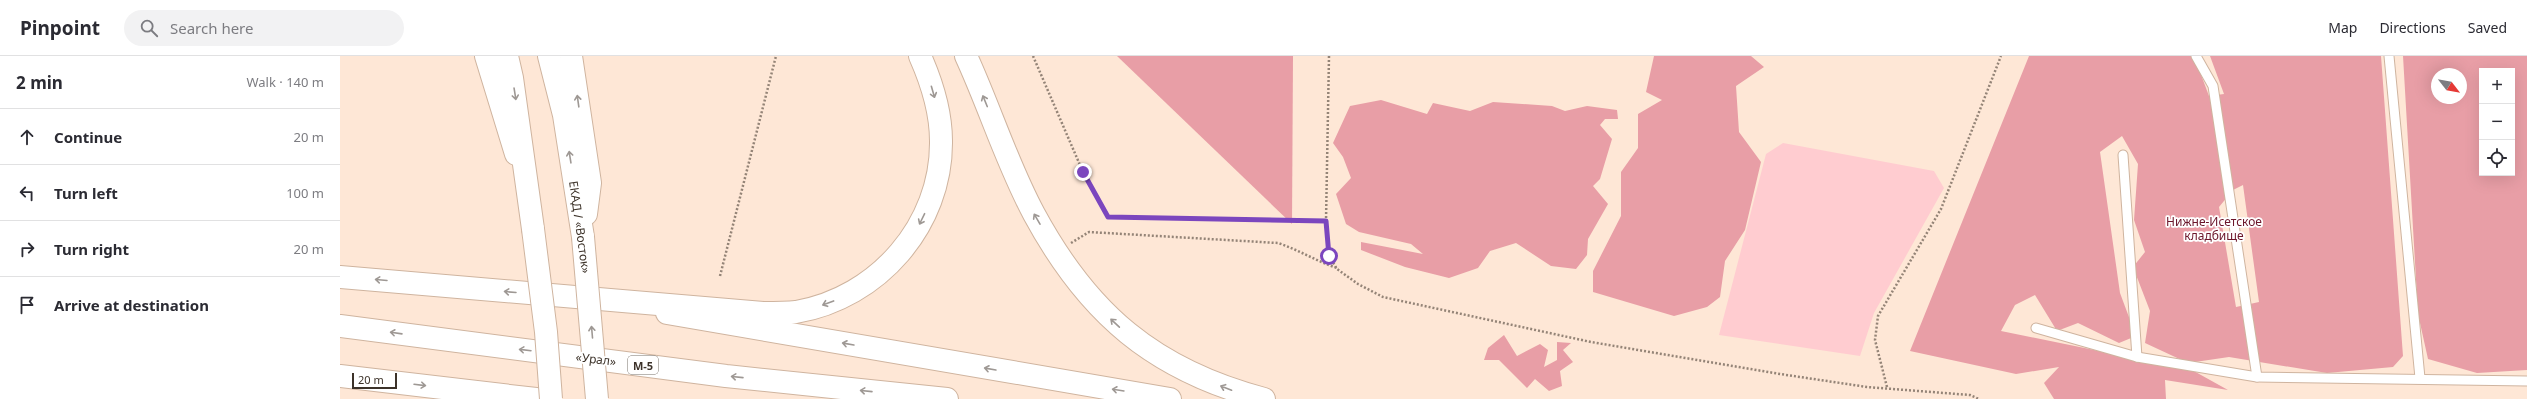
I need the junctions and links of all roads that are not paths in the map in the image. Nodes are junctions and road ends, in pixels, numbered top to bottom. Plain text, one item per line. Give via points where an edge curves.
1 (486, 56) edge
2 (507, 56) edge
3 (549, 56) edge
4 (571, 56) edge
5 (920, 56) edge
6 (966, 56) edge
7 (2196, 56) edge
8 (2389, 56) edge
9 (2123, 155) dead end
10 (531, 201) junction
11 (582, 237) junction
12 (340, 277) edge
13 (577, 298) junction
14 (340, 326) edge
15 (2036, 328) dead end
16 (2137, 357) junction
17 (340, 376) edge
18 (2256, 377) junction
19 (2420, 378) junction
20 (2527, 381) edge
21 (536, 399) edge
22 (551, 399) edge
23 (597, 399) edge
24 (947, 399) edge
25 (1170, 399) edge
26 (1264, 399) edge

1 - 10 main road
2 -> 10 main road
11 -> 3 main road, ЕКАД / «Восток» via 564,115
11 -> 4 main road via 590,183
5 -> 13 main road via 937,106 941,141 931,202 905,247 870,282 849,295 796,312 763,313
26 -> 6 main road via 1231,390 1196,376 1158,356 1126,333 1097,306 1058,254 1034,213
7 - 18 lane via 2213,86
8 - 19 lane
9 - 16 lane
10 - 22 main road, bridge
23 -> 11 main road, ЕКАД / «Восток», bridge
13 -> 12 main road
25 -> 13 main road
24 -> 14 main road, «Урал» / М-5 via 726,376
15 - 16 lane
16 - 18 lane
17 -> 21 main road
18 - 19 lane
19 - 20 lane

